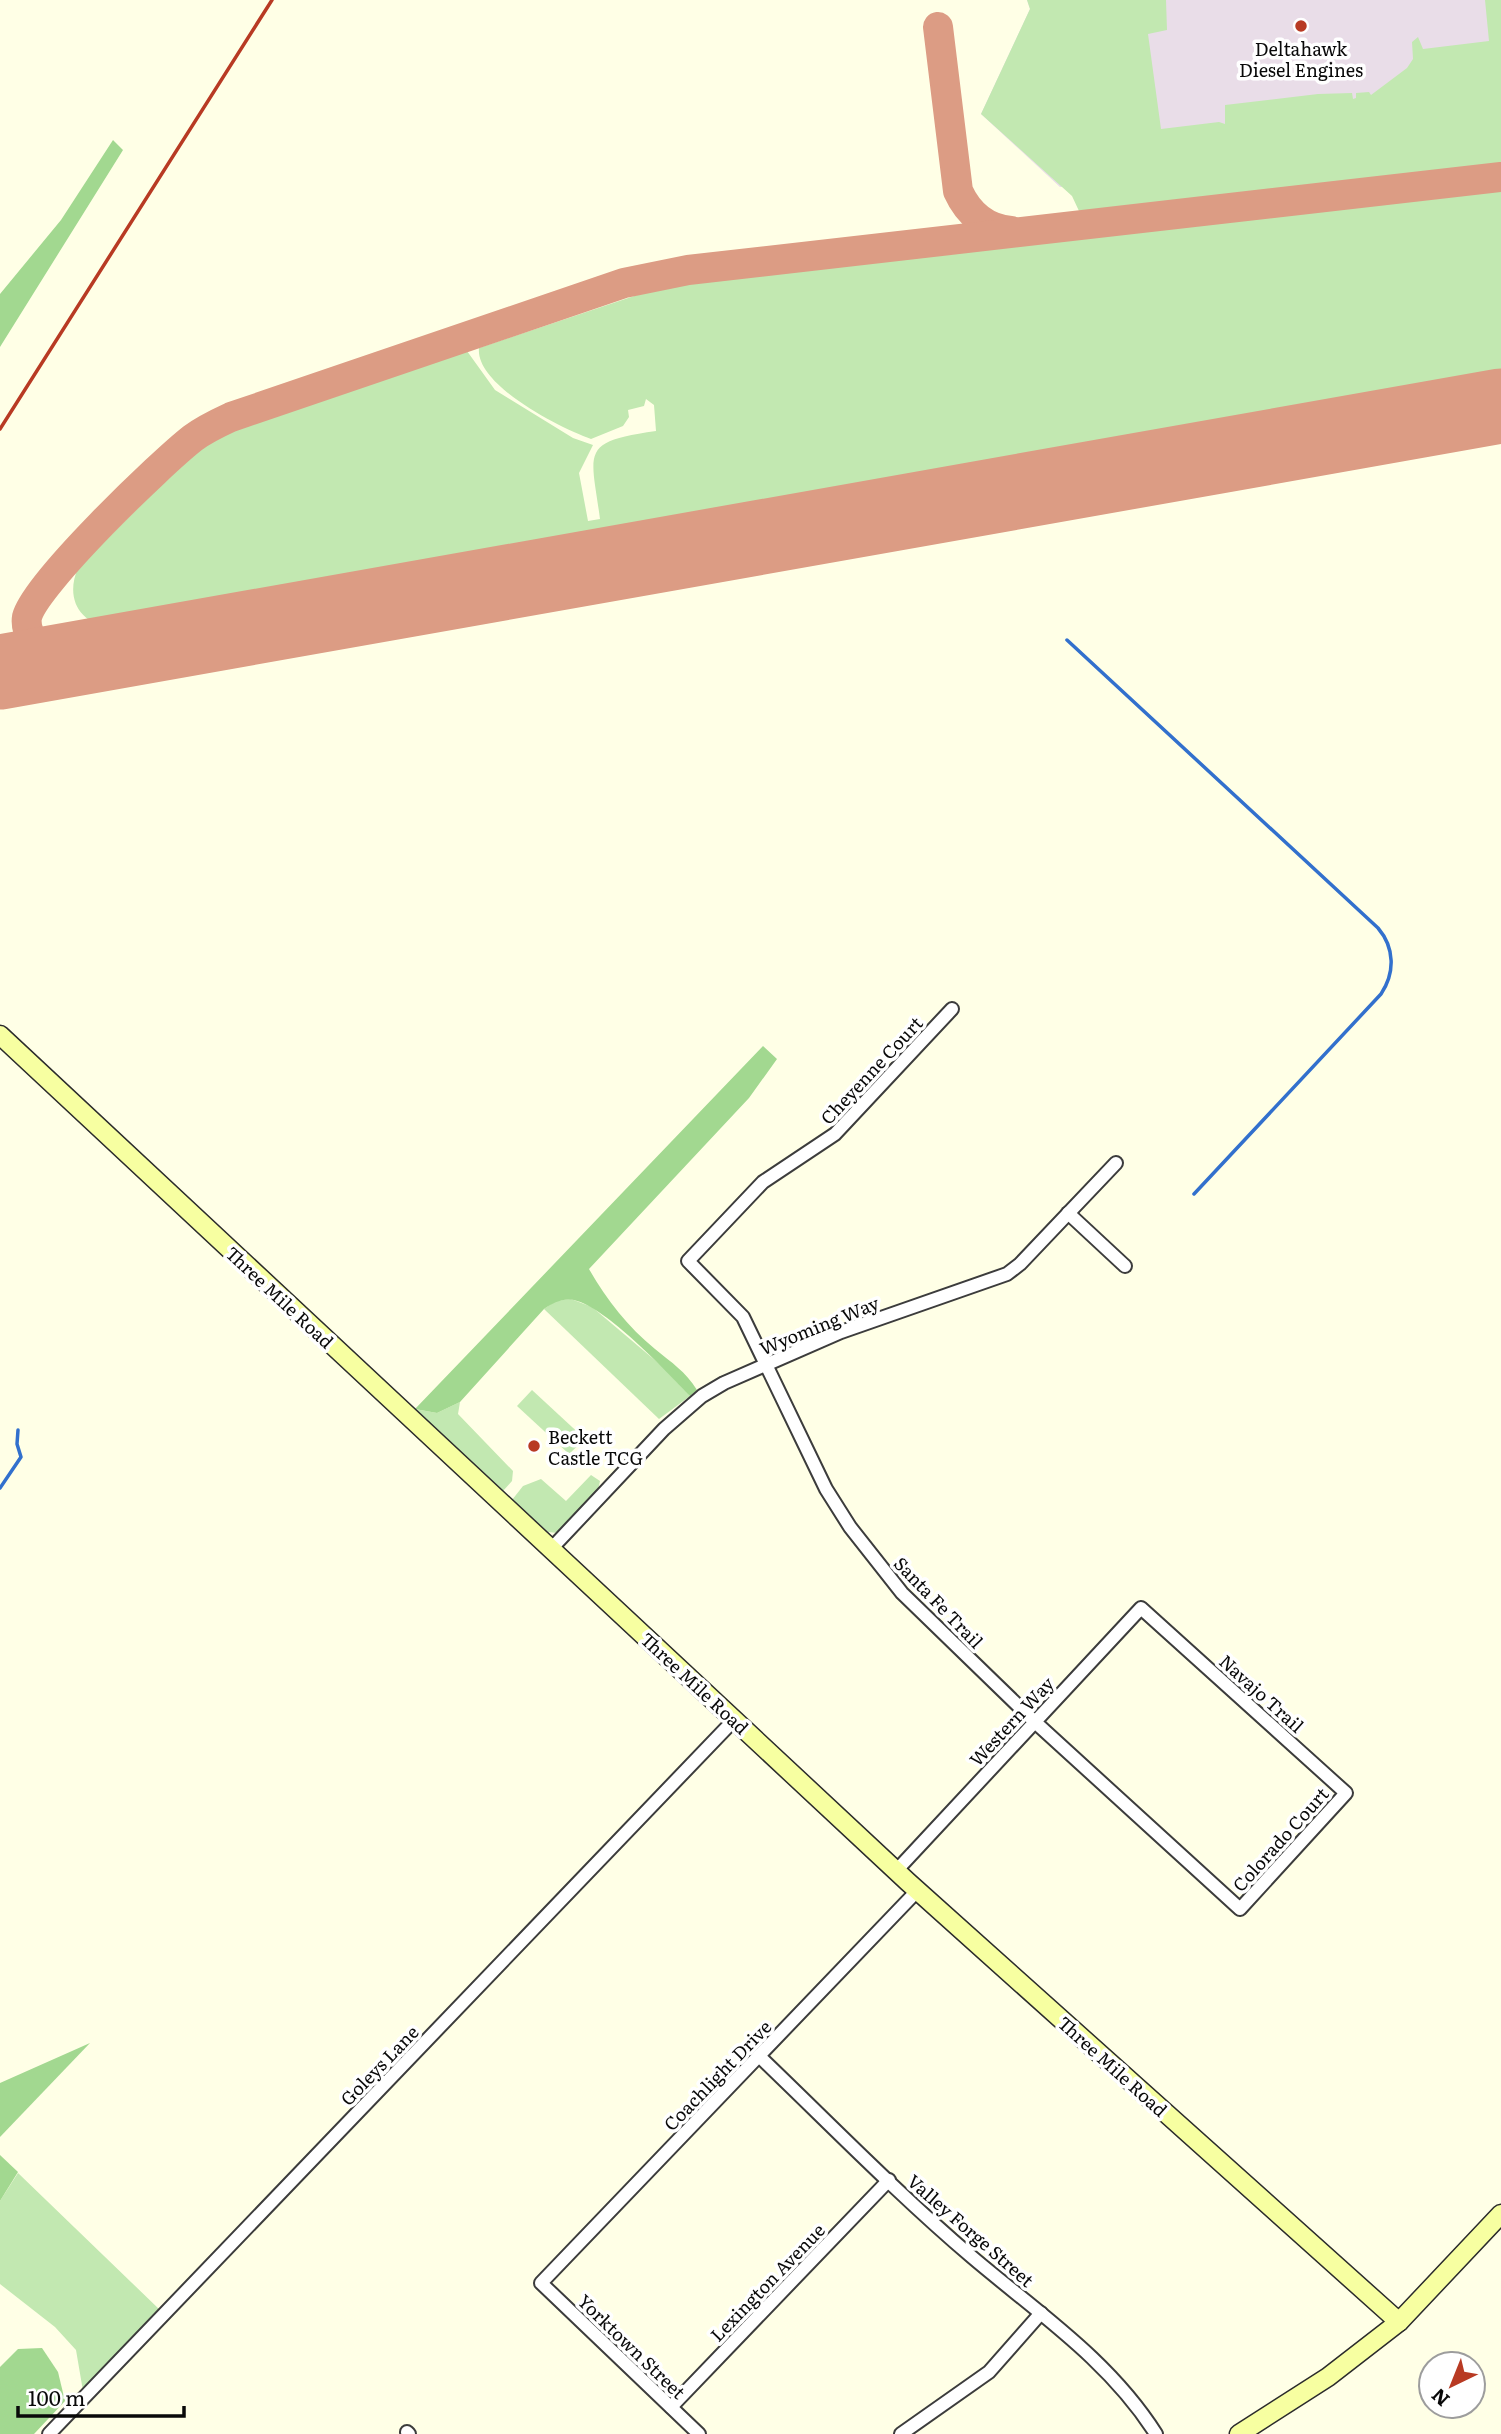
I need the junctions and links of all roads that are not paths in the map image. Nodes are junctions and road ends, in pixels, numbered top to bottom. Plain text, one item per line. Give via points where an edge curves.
1 (952, 1009) dead end
2 (0, 1035) edge
3 (1116, 1163) dead end
4 (1068, 1213) junction
5 (688, 1261) joint
6 (1125, 1266) dead end
7 (767, 1364) junction
8 (551, 1549) junction
9 (1154, 1620) joint
10 (734, 1720) junction
11 (1035, 1722) junction
12 (1346, 1793) joint
13 (896, 1871) junction
14 (917, 1891) junction
15 (1240, 1909) joint
16 (759, 2056) junction
17 (889, 2180) junction
18 (1501, 2214) edge
19 (541, 2283) joint
20 (1041, 2313) junction
21 (1399, 2322) junction
22 (671, 2407) junction
23 (49, 2434) edge
24 (699, 2434) edge
25 (901, 2434) edge
26 (1156, 2434) edge
27 (1239, 2434) edge

1 - 5 street, Cheyenne Court via 835,1135 763,1182
2 - 8 street, Three Mile Road
3 - 4 street, Wyoming Way
4 - 6 street
4 - 7 street, Wyoming Way via 1007,1274 842,1332
5 - 7 street, Santa Fe Trail via 743,1317
7 - 8 street, Wyoming Way via 724,1383 682,1411
7 - 11 street, Santa Fe Trail via 820,1477 875,1561 930,1623
8 - 10 street, Three Mile Road
9 - 11 street, Western Way via 1141,1608
9 - 12 street, Navajo Trail
10 - 13 street, Three Mile Road
10 - 23 street, Goleys Lane
11 - 13 street, Western Way
11 - 15 street, Santa Fe Trail
12 - 15 street, Colorado Court
13 - 14 street, Three Mile Road
14 - 16 street, Coachlight Drive
14 - 21 street, Three Mile Road
16 - 17 street, Valley Forge Street
16 - 19 street, Coachlight Drive
17 - 20 street, Valley Forge Street via 971,2257
17 - 22 street, Lexington Avenue
18 - 21 street
19 - 22 street, Yorktown Street
20 - 25 street via 989,2372
20 - 26 street, Valley Forge Street via 1107,2370
21 - 27 street via 1328,2376
22 - 24 street, Yorktown Street

